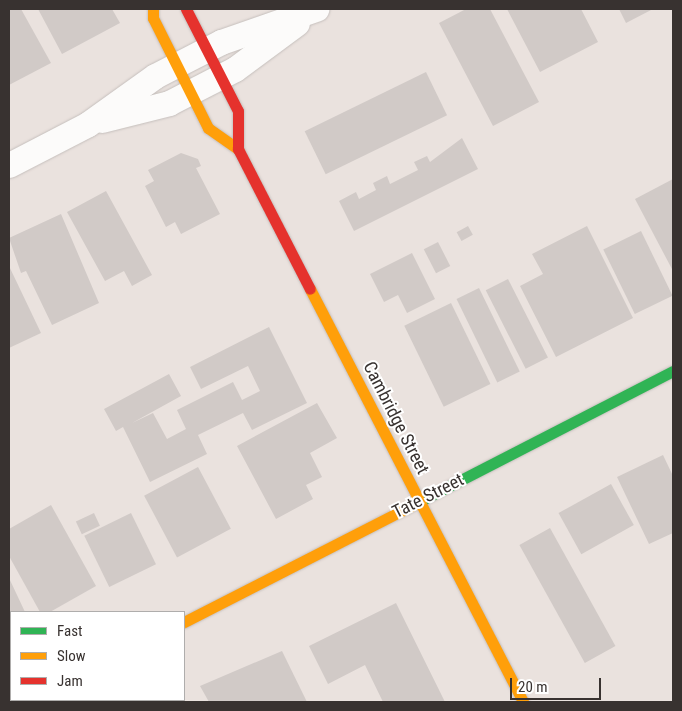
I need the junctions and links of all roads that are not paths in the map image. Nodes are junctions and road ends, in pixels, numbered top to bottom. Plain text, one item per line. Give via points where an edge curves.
1 (153, 9) edge
2 (186, 9) edge
3 (313, 10) edge
4 (206, 50) junction
5 (176, 66) junction
6 (220, 76) junction
7 (190, 92) junction
8 (88, 124) junction
9 (238, 149) junction
10 (9, 165) edge
11 (673, 371) edge
12 (419, 501) junction
13 (185, 621) edge
14 (523, 702) edge

1 - 5 main road, Cambridge Street
2 - 4 main road, Cambridge Street
3 - 4 street
3 - 6 street
4 - 5 street
4 - 6 main road, Cambridge Street
5 - 7 main road, Cambridge Street
5 - 8 street
6 - 7 street
6 - 9 main road, Cambridge Street via 238,111
7 - 8 street via 169,103
7 - 9 main road, Cambridge Street via 208,128
8 - 10 street
9 - 12 main road, Cambridge Street
11 - 12 main road, Tate Street
12 - 13 main road, Tate Street
12 - 14 main road, Cambridge Street

